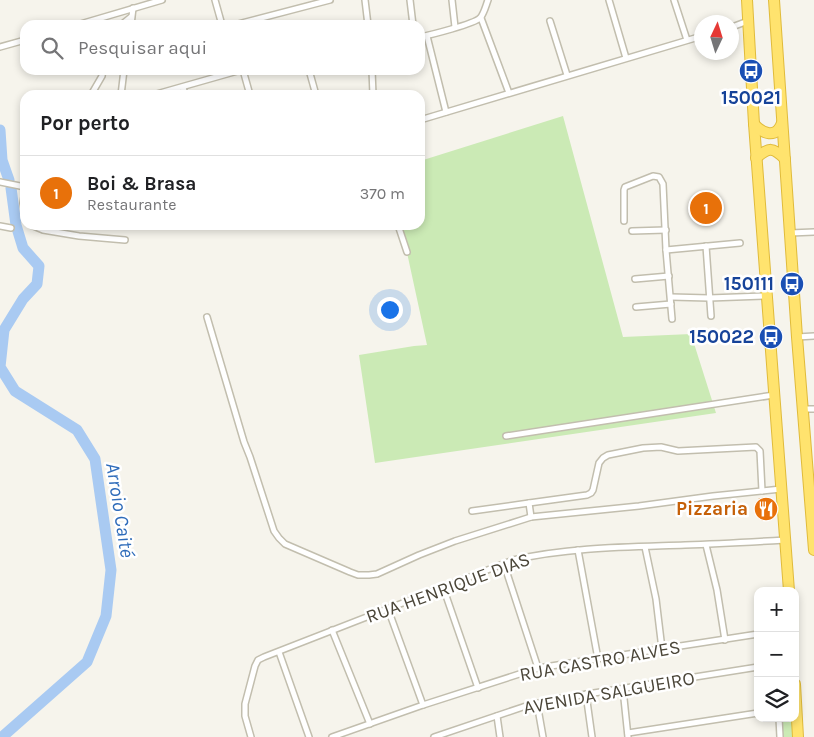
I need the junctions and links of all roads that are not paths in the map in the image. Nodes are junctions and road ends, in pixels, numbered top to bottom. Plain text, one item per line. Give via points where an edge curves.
1 (162, 0) edge
2 (215, 0) edge
3 (330, 0) edge
4 (365, 0) edge
5 (410, 0) edge
6 (452, 0) edge
7 (488, 0) edge
8 (609, 0) edge
9 (674, 0) edge
10 (747, 0) edge
11 (774, 0) edge
12 (133, 8) junction
13 (131, 17) junction
14 (480, 18) junction
15 (93, 20) edge
16 (127, 20) edge
17 (131, 20) edge
18 (221, 20) edge
19 (253, 20) edge
20 (367, 20) edge
21 (412, 20) edge
22 (550, 21) dead end
23 (749, 21) junction
24 (739, 25) edge
25 (455, 27) junction
26 (426, 36) joint
27 (694, 38) edge
28 (687, 40) junction
29 (20, 41) edge
30 (0, 47) edge
31 (626, 58) junction
32 (102, 75) edge
33 (123, 75) edge
34 (223, 75) edge
35 (241, 75) edge
36 (310, 75) edge
37 (372, 75) edge
38 (567, 76) junction
39 (183, 87) junction
40 (94, 90) edge
41 (122, 90) edge
42 (172, 90) edge
43 (184, 90) edge
44 (248, 90) edge
45 (315, 90) edge
46 (373, 90) edge
47 (509, 93) junction
48 (446, 112) junction
49 (425, 118) edge
50 (782, 123) junction
51 (754, 124) junction
52 (756, 158) junction
53 (785, 159) junction
54 (0, 182) edge
55 (20, 186) edge
56 (624, 221) dead end
57 (0, 226) edge
58 (11, 228) dead end
59 (43, 230) edge
60 (400, 230) edge
61 (666, 230) junction
62 (632, 232) dead end
63 (814, 232) edge
64 (790, 233) junction
65 (125, 240) dead end
66 (740, 243) dead end
67 (706, 246) junction
68 (666, 250) junction
69 (407, 252) dead end
70 (669, 276) junction
71 (635, 279) dead end
72 (767, 296) junction
73 (709, 298) junction
74 (671, 300) junction
75 (636, 306) dead end
76 (711, 316) dead end
77 (207, 317) dead end
78 (672, 319) dead end
79 (814, 336) edge
80 (797, 337) junction
81 (774, 395) junction
82 (803, 409) junction
83 (814, 409) edge
84 (506, 436) dead end
85 (811, 476) edge
86 (781, 490) junction
87 (762, 491) junction
88 (529, 503) junction
89 (472, 512) dead end
90 (531, 517) junction
91 (813, 527) edge
92 (785, 540) junction
93 (706, 545) junction
94 (645, 546) junction
95 (578, 550) junction
96 (814, 550) edge
97 (504, 564) junction
98 (443, 587) junction
99 (789, 587) edge
100 (388, 609) junction
101 (332, 630) junction
102 (754, 635) edge
103 (725, 640) junction
104 (662, 649) junction
105 (278, 652) junction
106 (598, 659) junction
107 (538, 668) junction
108 (754, 668) edge
109 (478, 688) junction
110 (623, 689) junction
111 (586, 694) junction
112 (537, 703) junction
113 (423, 705) junction
114 (754, 714) edge
115 (497, 716) junction
116 (779, 722) edge
117 (797, 722) edge
118 (370, 724) junction
119 (453, 734) edge
120 (628, 735) edge
121 (251, 737) edge
122 (309, 737) edge
123 (332, 737) edge
124 (434, 737) edge
125 (500, 737) edge
126 (543, 737) edge
127 (592, 737) edge
128 (780, 737) edge
129 (798, 737) edge

1 - 12 street
2 - 18 street
3 - 19 street
4 - 20 street
5 - 21 street
6 - 25 street
7 - 14 street
8 - 31 street
9 - 28 street
10 - 23 highway
11 - 50 highway
12 - 13 street
12 - 15 street
13 - 16 street
13 - 17 street
14 - 25 street
14 - 47 street
22 - 38 street
23 - 24 street
23 - 51 highway
25 - 26 street
26 - 48 street
27 - 28 street
28 - 31 street
29 - 30 street
31 - 38 street
32 - 40 street
33 - 41 street
34 - 39 street
35 - 44 street
36 - 45 street
37 - 46 street
38 - 47 street
39 - 42 street
39 - 43 street
47 - 48 street
48 - 49 street
50 - 51 highway via 779,131 769,134
50 - 53 highway
51 - 52 highway
52 - 53 highway via 770,149
52 - 72 highway
53 - 64 highway
54 - 55 street
56 - 61 street via 625,187 657,176 663,184
57 - 58 street
59 - 65 street
60 - 69 street
61 - 62 street
61 - 68 street
63 - 64 street
64 - 80 highway
66 - 67 street
67 - 68 street
67 - 73 street
68 - 70 street
70 - 71 street
70 - 74 street
72 - 73 street
72 - 81 highway
73 - 74 street
73 - 76 street
74 - 75 street
74 - 78 street
77 - 90 street via 269,517 274,531 285,544 358,575 369,575 455,541
79 - 80 street
80 - 82 highway
81 - 84 street
81 - 86 highway
82 - 83 street
82 - 85 highway
85 - 91 highway
86 - 87 street
86 - 92 highway
87 - 88 street via 760,451 756,447 678,451 661,447 605,456 599,463 594,490 587,495
87 - 90 street
88 - 89 street
88 - 90 street
91 - 96 highway
92 - 93 street, RUA HENRIQUE DIAS
92 - 99 highway
93 - 94 street, RUA HENRIQUE DIAS
93 - 103 street
94 - 95 street, RUA HENRIQUE DIAS
94 - 104 street
95 - 97 street, RUA HENRIQUE DIAS via 546,553
95 - 106 street
97 - 98 street, RUA HENRIQUE DIAS
97 - 107 street
98 - 100 street, RUA HENRIQUE DIAS
98 - 109 street
100 - 101 street, RUA HENRIQUE DIAS
100 - 113 street
101 - 105 street, RUA HENRIQUE DIAS
101 - 118 street
102 - 103 street, RUA CASTRO ALVES
103 - 104 street, RUA CASTRO ALVES
104 - 106 street, RUA CASTRO ALVES
105 - 121 street, RUA HENRIQUE DIAS via 258,660 252,673 244,710
105 - 122 street
106 - 107 street, RUA CASTRO ALVES
107 - 109 street, RUA CASTRO ALVES
108 - 110 street, AVENIDA SALGUEIRO
109 - 113 street, RUA CASTRO ALVES
110 - 111 street, AVENIDA SALGUEIRO
110 - 120 street
111 - 112 street, AVENIDA SALGUEIRO
111 - 127 street
112 - 115 street, AVENIDA SALGUEIRO
112 - 126 street
113 - 118 street, RUA CASTRO ALVES
114 - 120 street
115 - 119 street, AVENIDA SALGUEIRO
115 - 125 street
116 - 128 street
117 - 129 highway
118 - 123 street, RUA CASTRO ALVES
119 - 124 street, AVENIDA SALGUEIRO

